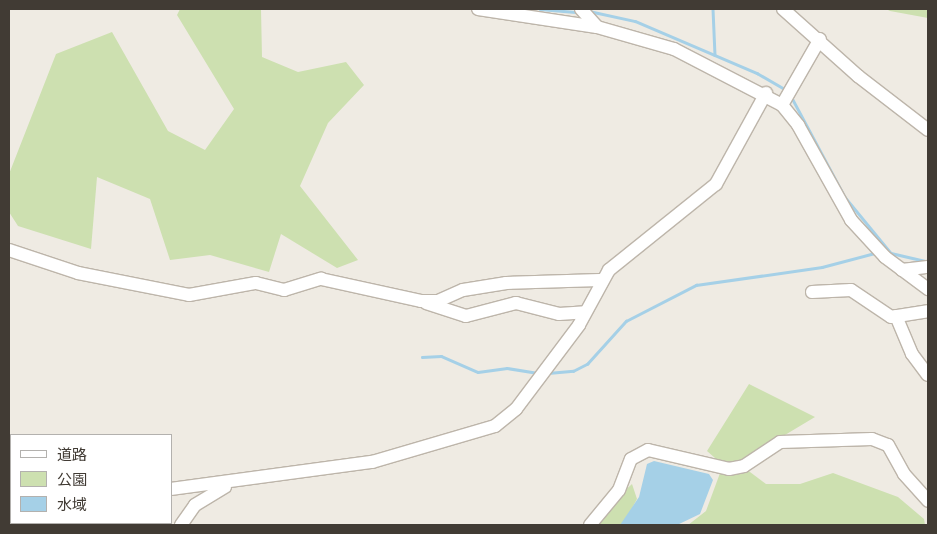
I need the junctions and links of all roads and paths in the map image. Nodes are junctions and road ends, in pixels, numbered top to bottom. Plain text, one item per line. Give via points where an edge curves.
1 (478, 9) edge
2 (581, 9) edge
3 (782, 9) edge
4 (597, 27) junction
5 (820, 39) junction
6 (766, 94) junction
7 (786, 99) junction
8 (928, 130) edge
9 (9, 250) edge
10 (928, 267) edge
11 (902, 270) junction
12 (600, 280) junction
13 (928, 289) edge
14 (812, 292) dead end
15 (421, 301) junction
16 (928, 311) edge
17 (585, 312) junction
18 (896, 316) junction
19 (928, 375) edge
20 (238, 482) junction
21 (172, 489) edge
22 (928, 502) edge
23 (181, 525) edge
24 (590, 525) edge

1 - 4 street
2 - 4 street
3 - 5 street
4 - 6 street via 674,49
5 - 7 street
5 - 8 street via 858,76
6 - 7 street
6 - 12 street via 716,184
7 - 11 street via 852,220
9 - 15 street via 78,273 189,295 256,283 284,290 321,279
10 - 11 street
11 - 13 street
12 - 15 street via 506,283
12 - 17 street
14 - 18 street via 851,290 866,296 886,316
15 - 17 street via 466,316 516,303 559,314
16 - 18 street
17 - 20 street via 516,409 495,426 372,462
18 - 19 street via 912,354
20 - 21 street
20 - 23 street via 204,497
22 - 24 street via 904,474 888,445 872,439 780,442 744,466 730,469 648,450 631,459 619,490

